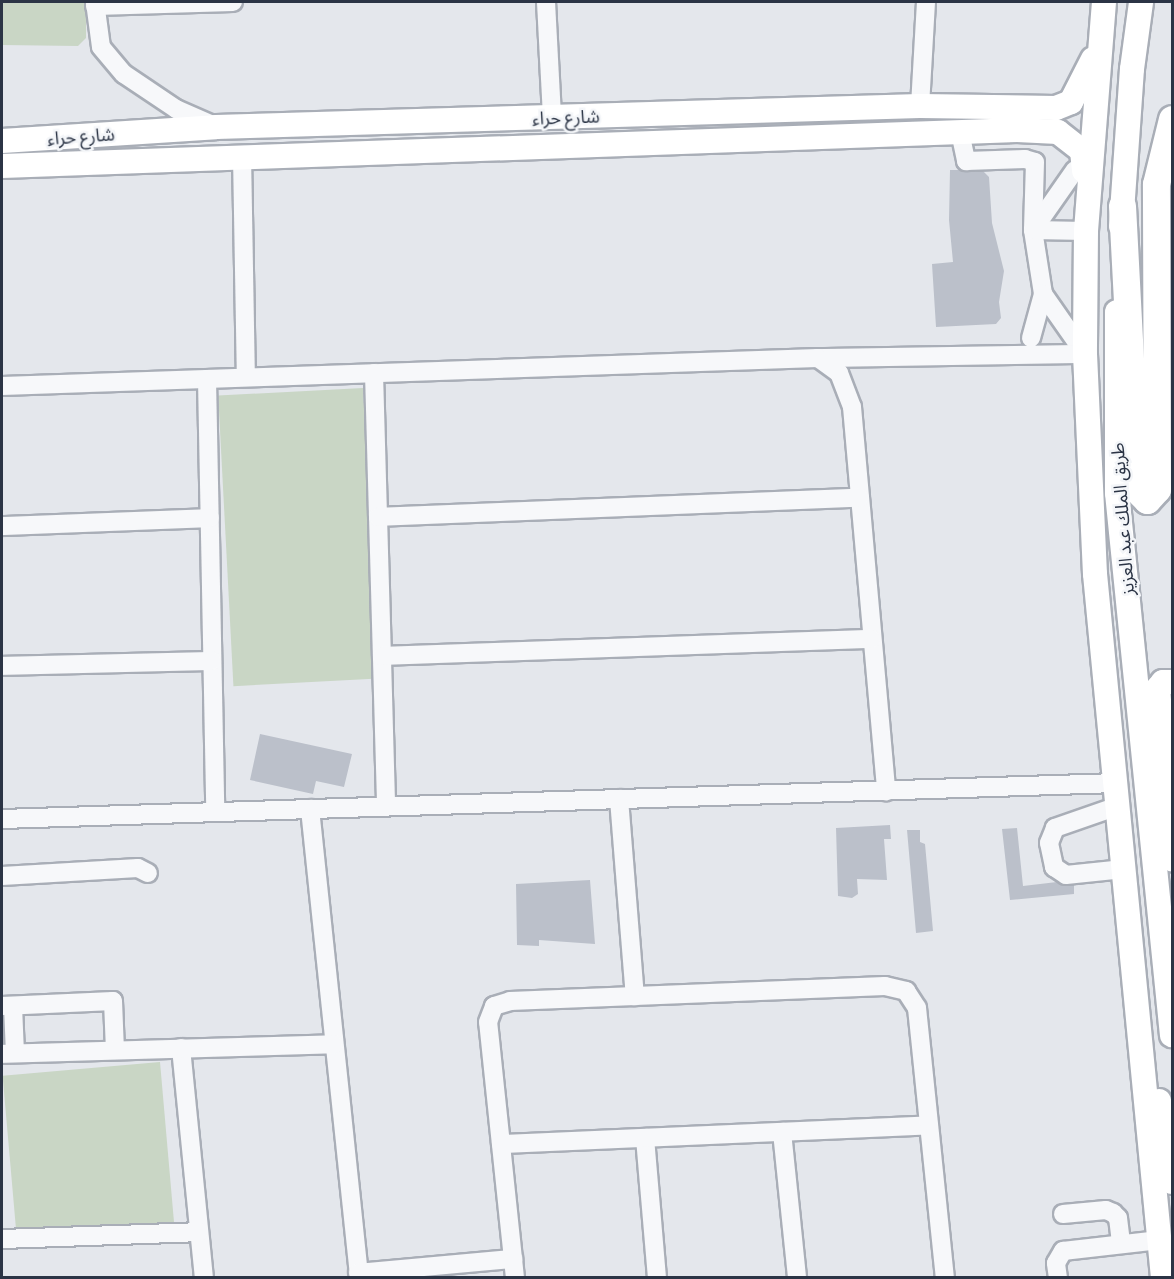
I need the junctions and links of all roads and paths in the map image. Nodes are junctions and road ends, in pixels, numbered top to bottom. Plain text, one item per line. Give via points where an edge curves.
1 (233, 2) edge
2 (546, 2) edge
3 (926, 2) edge
4 (1104, 2) edge
5 (1141, 2) edge
6 (171, 3) edge
7 (94, 4) edge
8 (1098, 49) junction
9 (920, 106) junction
10 (552, 117) junction
11 (1017, 119) junction
12 (1173, 119) edge
13 (375, 123) junction
14 (216, 127) junction
15 (960, 132) junction
16 (2, 141) edge
17 (377, 150) junction
18 (243, 155) junction
19 (2, 166) edge
20 (1075, 170) dead end
21 (1086, 192) junction
22 (1122, 206) junction
23 (1033, 230) junction
24 (1086, 231) junction
25 (1043, 294) junction
26 (1031, 338) dead end
27 (1085, 354) junction
28 (818, 358) junction
29 (374, 373) junction
30 (246, 377) junction
31 (207, 379) junction
32 (2, 386) edge
33 (860, 498) junction
34 (378, 517) junction
35 (210, 518) junction
36 (2, 526) edge
37 (872, 639) junction
38 (382, 656) junction
39 (212, 661) junction
40 (2, 666) edge
41 (1173, 682) edge
42 (886, 791) junction
43 (1118, 795) junction
44 (620, 799) junction
45 (386, 806) junction
46 (310, 809) junction
47 (215, 812) junction
48 (2, 819) edge
49 (1173, 859) edge
50 (1124, 869) junction
51 (148, 873) dead end
52 (2, 876) edge
53 (1127, 904) junction
54 (635, 996) junction
55 (7, 1006) edge
56 (1173, 1035) edge
57 (334, 1044) junction
58 (181, 1048) junction
59 (115, 1050) junction
60 (8, 1054) edge
61 (930, 1125) junction
62 (782, 1132) junction
63 (645, 1138) junction
64 (501, 1144) junction
65 (1173, 1182) edge
66 (1064, 1214) dead end
67 (199, 1232) junction
68 (2, 1239) edge
69 (1159, 1240) junction
70 (1121, 1244) junction
71 (513, 1259) junction
72 (359, 1275) edge
73 (204, 1278) edge
74 (515, 1278) edge
75 (657, 1278) edge
76 (797, 1278) edge
77 (945, 1278) edge
78 (1058, 1278) edge
79 (1163, 1278) edge

1 - 6 street
2 - 10 street
3 - 9 street
4 - 8 main road
5 - 22 main road, طريق الملك عبد العزيز
6 - 7 street
7 - 14 street via 101,47 124,74 176,109
8 - 11 main road, شارع حراء via 1071,102
8 - 21 main road
9 - 10 main road, شارع حراء
9 - 11 main road, شارع حراء
10 - 13 main road, شارع حراء
11 - 15 main road, شارع حراء
11 - 21 main road, شارع حراء via 1058,132 1074,143 1082,152
12 - 22 highway via 1156,184 1157,489 1147,500 1137,490
13 - 14 main road, شارع حراء
13 - 17 main road
14 - 16 main road, شارع حراء
15 - 17 main road, شارع حراء
15 - 23 street via 966,161 1035,162
17 - 18 main road, شارع حراء
18 - 19 main road, شارع حراء
18 - 30 street
20 - 23 street
21 - 24 main road
22 - 56 main road, طريق الملك عبد العزيز via 1115,354 1117,494
23 - 24 street
23 - 25 street
24 - 27 main road
25 - 26 street
25 - 27 street
27 - 28 street
27 - 43 main road via 1095,574
28 - 29 street
28 - 33 street via 839,373 852,407
29 - 30 street
29 - 34 street
30 - 31 street
31 - 32 street
31 - 35 street
33 - 34 street
33 - 37 street
34 - 38 street
35 - 36 street
35 - 39 street
37 - 38 street
37 - 42 street
38 - 45 street
39 - 40 street
39 - 47 street
41 - 49 main road via 1163,682 1158,688
42 - 43 street
42 - 44 street
43 - 50 main road
43 - 50 street via 1055,828 1049,843 1054,867 1066,875
44 - 45 street
44 - 54 street
45 - 46 street
46 - 47 street
46 - 57 street
47 - 48 street
50 - 53 main road
51 - 52 street via 138,868
53 - 65 main road
53 - 69 main road
54 - 61 street via 885,986 906,991 917,1008
54 - 64 street via 510,1000 494,1006 488,1022
55 - 59 street via 113,1001
55 - 60 street
57 - 58 street
57 - 72 street
58 - 59 street
58 - 67 street
59 - 60 street
61 - 62 street
61 - 77 street
62 - 63 street
62 - 76 street
63 - 64 street
63 - 75 street
64 - 71 street
66 - 70 street via 1106,1210 1113,1213 1118,1218
67 - 68 street
67 - 73 street
69 - 70 street
69 - 79 main road
70 - 78 street via 1064,1251 1056,1263
71 - 72 street
71 - 74 street

